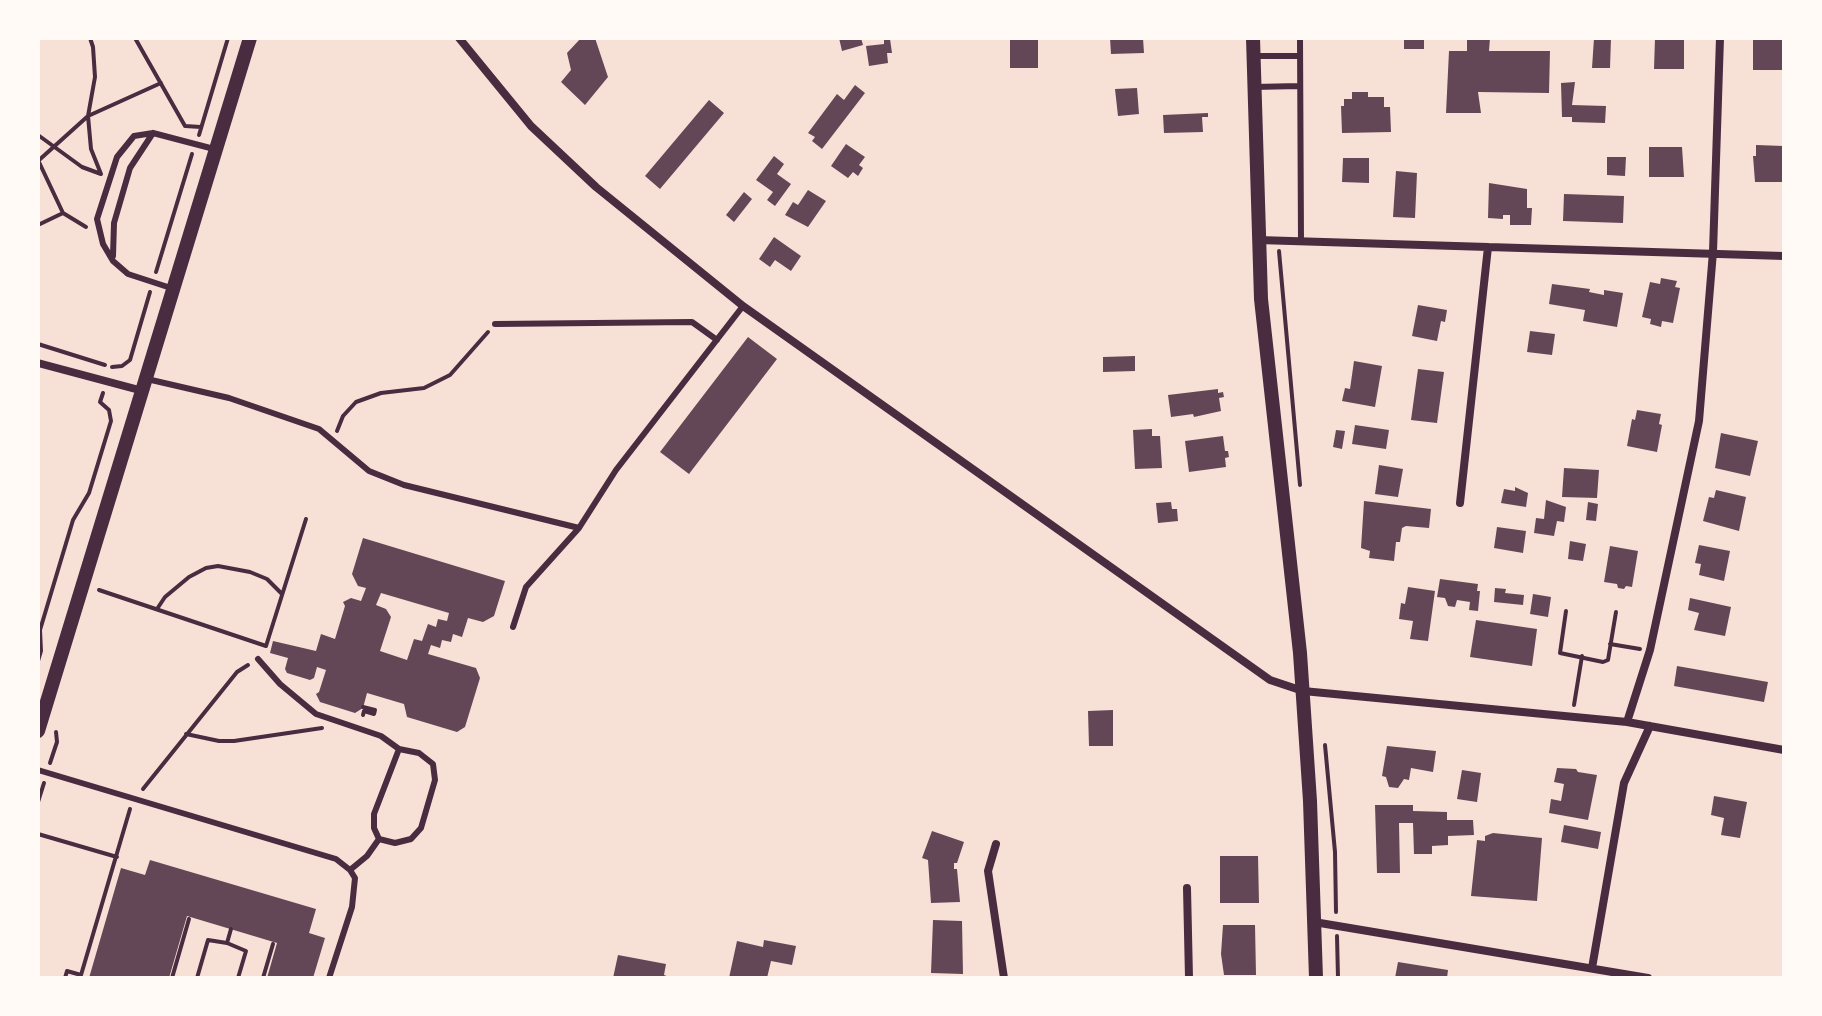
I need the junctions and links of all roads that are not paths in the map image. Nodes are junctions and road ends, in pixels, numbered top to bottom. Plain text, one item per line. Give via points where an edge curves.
1 (250, 38) edge
2 (459, 38) edge
3 (1253, 38) edge
4 (1300, 38) edge
5 (1720, 38) edge
6 (1253, 56) junction
7 (1299, 56) junction
8 (1299, 86) junction
9 (1254, 87) junction
10 (153, 133) junction
11 (216, 149) junction
12 (1258, 240) junction
13 (1301, 242) junction
14 (1488, 247) junction
15 (1713, 252) junction
16 (1784, 256) edge
17 (113, 261) junction
18 (174, 289) junction
19 (743, 306) junction
20 (495, 324) road end
21 (717, 340) junction
22 (38, 363) edge
23 (145, 385) junction
24 (1460, 503) dead end
25 (579, 528) junction
26 (513, 627) dead end
27 (258, 659) road end
28 (1303, 691) junction
29 (1627, 722) junction
30 (1650, 726) junction
31 (38, 731) edge
32 (399, 749) junction
33 (1784, 750) edge
34 (38, 770) edge
35 (379, 839) junction
36 (996, 844) dead end
37 (350, 870) junction
38 (1187, 888) dead end
39 (1314, 922) junction
40 (1592, 968) junction
41 (329, 978) edge
42 (1004, 978) edge
43 (1189, 978) edge
44 (1316, 978) edge
45 (1648, 978) edge

1 - 11 street
2 - 19 street via 531,126 574,167
3 - 6 street
4 - 7 lane
5 - 15 street
6 - 7 lane
6 - 9 street
7 - 8 lane
8 - 9 lane
8 - 13 lane
9 - 12 street
10 - 11 lane
10 - 17 lane via 125,183 114,223
10 - 17 lane via 127,142 105,193 97,219
11 - 18 street
12 - 13 street
12 - 28 street via 1267,372
13 - 14 street
14 - 15 street
14 - 24 street
15 - 16 street
15 - 29 street via 1699,421 1650,650
17 - 18 lane via 128,274
18 - 23 street
19 - 21 lane
19 - 28 street via 1270,680
20 - 21 lane via 692,322
21 - 25 lane via 616,470
22 - 23 street via 106,382
23 - 25 lane via 273,412 319,429 369,471 404,485
23 - 31 street
25 - 26 lane via 526,587
27 - 32 lane via 301,704 381,736
28 - 29 street
28 - 39 street
29 - 30 street
30 - 33 street
30 - 40 street via 1624,783
32 - 35 lane via 374,814
32 - 35 lane via 419,753 433,764 435,780 421,828 411,839
34 - 37 lane via 336,859
35 - 37 lane
36 - 42 street via 988,871
37 - 41 lane via 355,878 352,907
38 - 43 street
39 - 40 street
39 - 44 street
40 - 45 street

